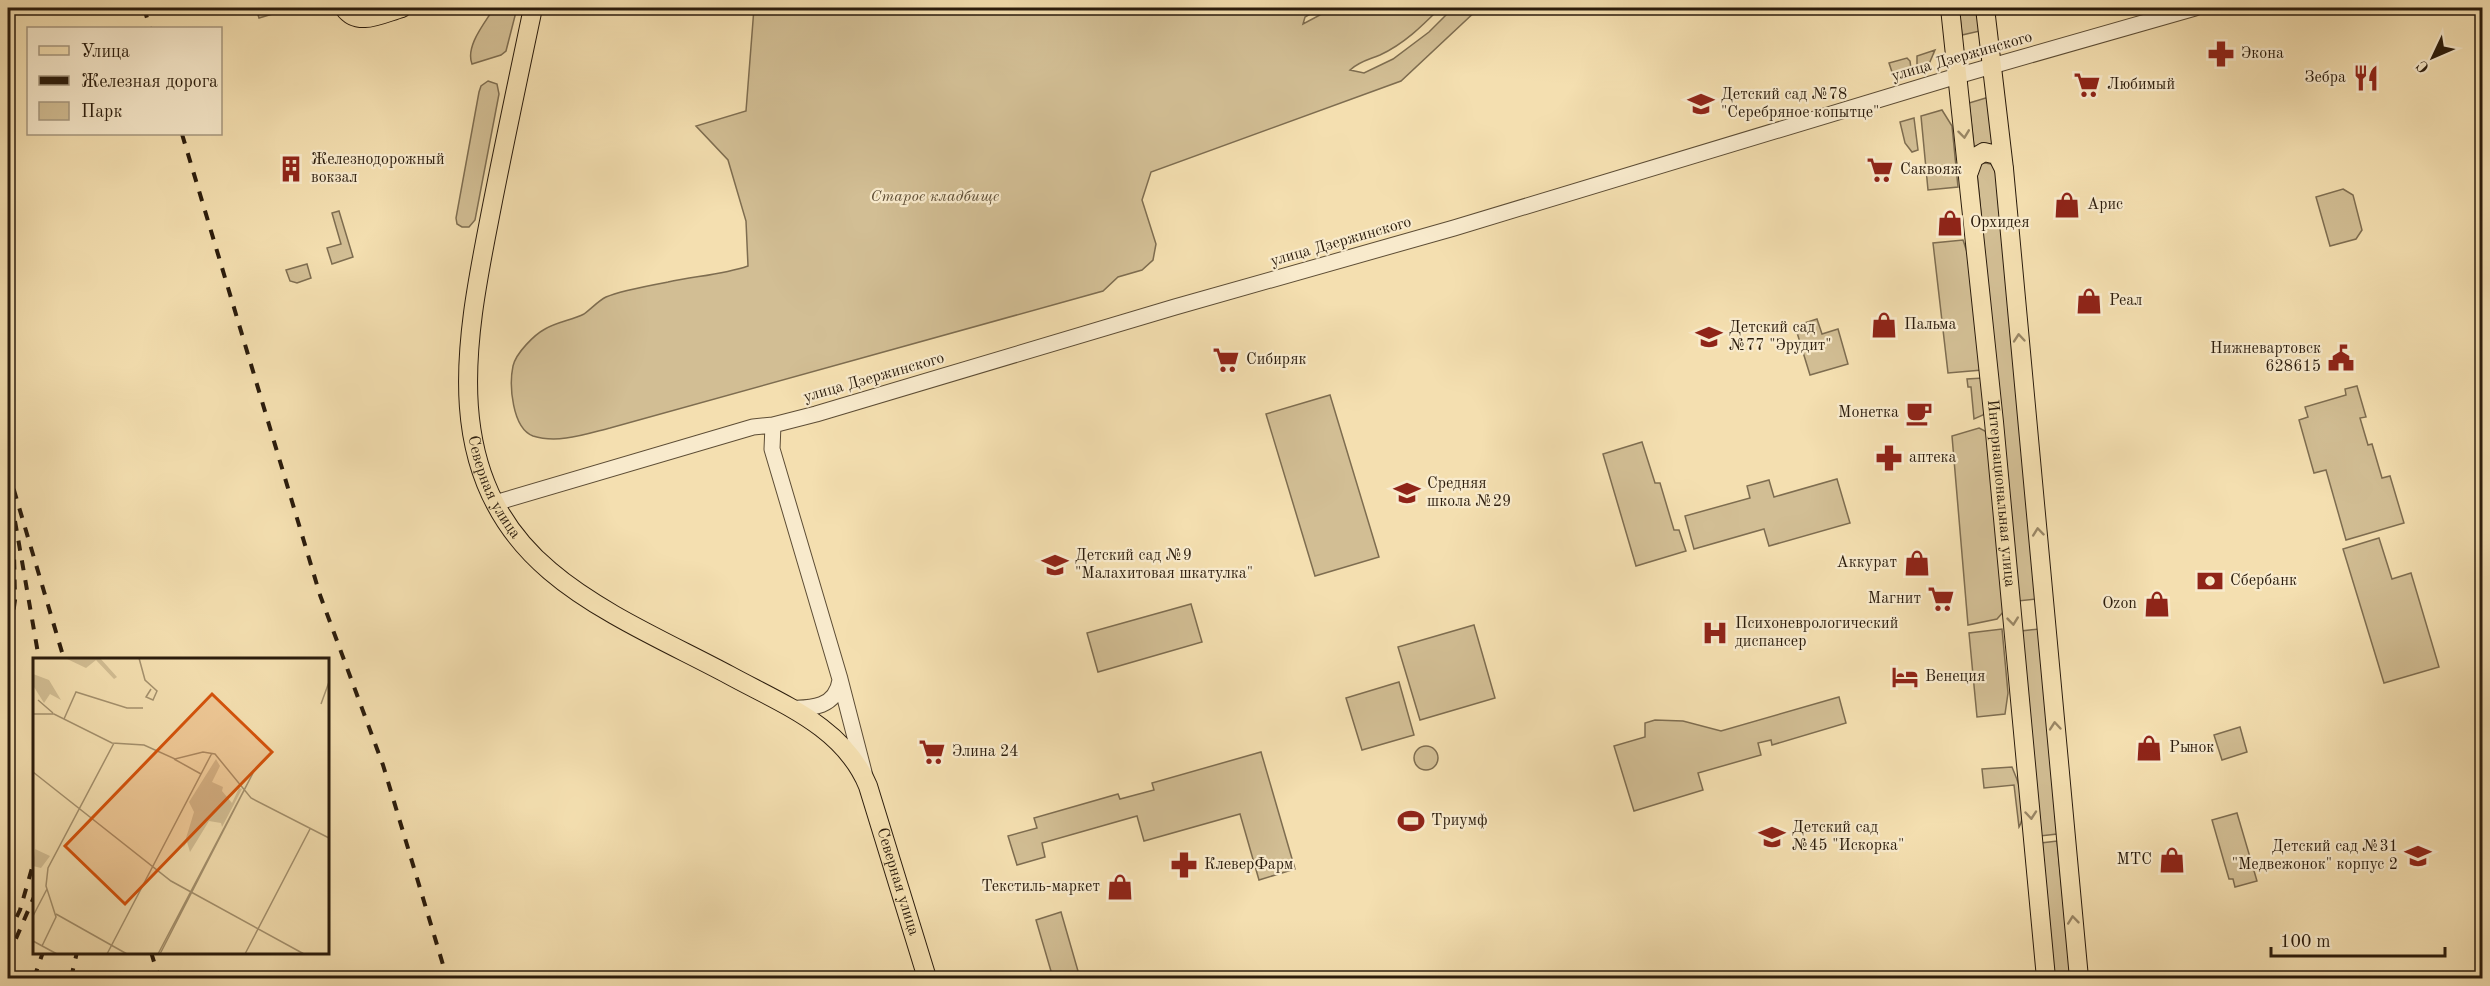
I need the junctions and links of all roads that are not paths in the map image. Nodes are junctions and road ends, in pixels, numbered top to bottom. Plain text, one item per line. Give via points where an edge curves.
1 (402, 8) edge
2 (533, 8) edge
3 (1950, 8) edge
4 (1985, 8) edge
5 (2195, 8) edge
6 (350, 13) edge
7 (1993, 66) junction
8 (1957, 76) junction
9 (2004, 169) junction
10 (1969, 171) junction
11 (773, 425) junction
12 (495, 503) junction
13 (840, 679) junction
14 (789, 708) junction
15 (868, 786) junction
16 (927, 978) edge
17 (2046, 978) edge
18 (2079, 978) edge

1 - 6 main road via 365,19
2 - 12 main road, Северная улица via 484,246 467,361 474,446
3 - 8 main road, Интернациональная улица
4 - 7 main road, Интернациональная улица
5 - 7 street, улица Дзержинского
7 - 8 street, улица Дзержинского
7 - 9 main road, Интернациональная улица
8 -> 10 main road, Интернациональная улица
8 - 11 street, улица Дзержинского via 1454,228
9 - 10 main road via 1997,155 1984,152 1974,158
18 -> 9 main road, Интернациональная улица
10 -> 17 main road, Интернациональная улица
11 - 12 street, улица Дзержинского via 753,427
11 - 13 street, Северная улица via 772,449
12 - 14 main road, Северная улица via 530,552 572,588
13 - 14 street via 836,692 824,705
13 - 15 street, Северная улица
14 - 15 main road, Северная улица via 838,740 855,760
15 - 16 main road, Северная улица

